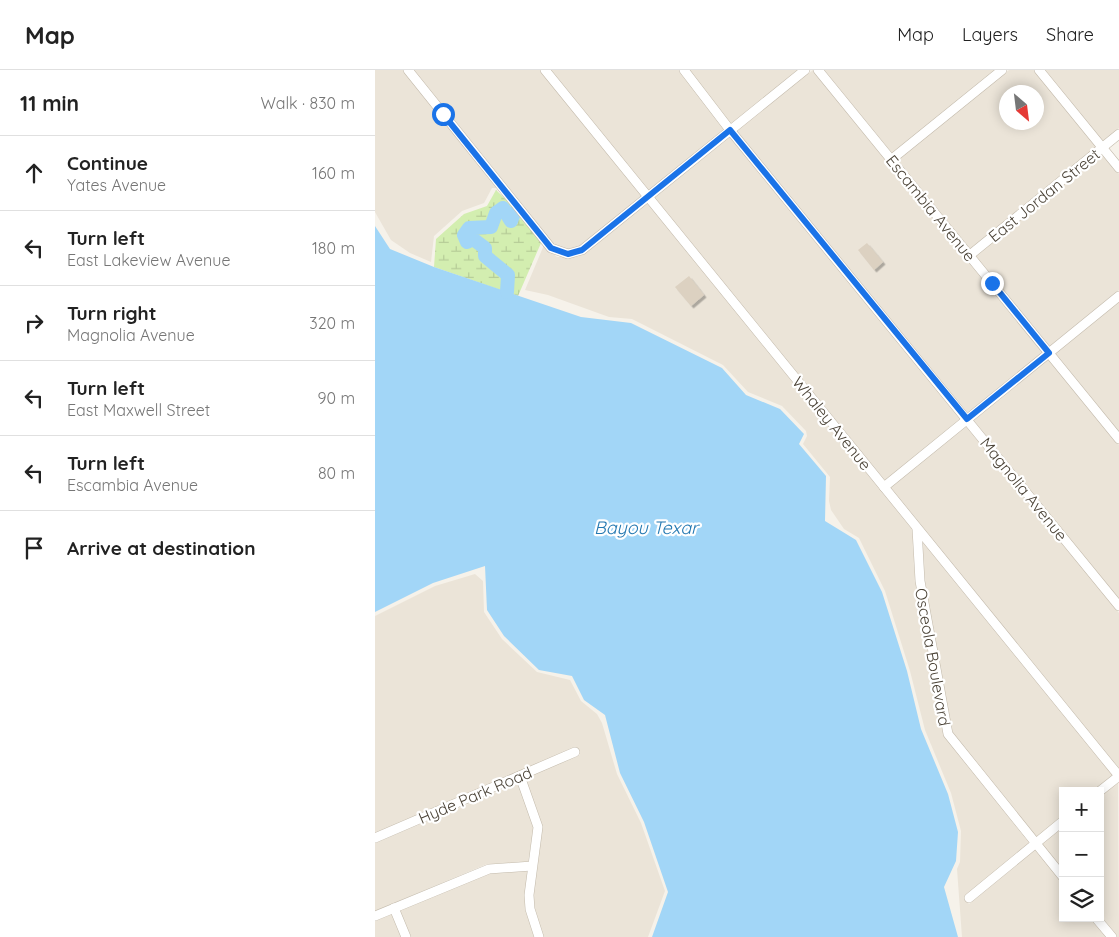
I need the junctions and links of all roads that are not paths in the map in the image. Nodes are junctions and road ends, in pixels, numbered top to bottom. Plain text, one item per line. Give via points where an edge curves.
1 (408, 70) edge
2 (545, 70) edge
3 (684, 70) edge
4 (805, 70) edge
5 (819, 70) edge
6 (1002, 70) edge
7 (1039, 70) edge
8 (730, 130) junction
9 (1119, 134) edge
10 (1102, 148) junction
11 (892, 159) junction
12 (1119, 168) edge
13 (648, 197) junction
14 (969, 256) junction
15 (1119, 296) edge
16 (1049, 353) junction
17 (967, 419) junction
18 (1119, 439) edge
19 (884, 487) junction
20 (917, 529) junction
21 (1119, 606) edge
22 (575, 752) dead end
23 (520, 776) junction
24 (1119, 776) edge
25 (1104, 788) edge
26 (1059, 825) edge
27 (375, 838) edge
28 (1035, 844) junction
29 (532, 866) junction
30 (1059, 872) edge
31 (969, 898) dead end
32 (394, 908) junction
33 (375, 916) edge
34 (1099, 922) edge
35 (406, 937) edge
36 (539, 937) edge
37 (1112, 937) edge

1 - 13 street via 551,248 561,253 582,250
2 - 13 street, Whaley Avenue
3 - 8 street, Magnolia Avenue
4 - 8 street
5 - 11 street, Escambia Avenue
6 - 11 street
7 - 10 street
8 - 13 street
8 - 17 street, Magnolia Avenue
9 - 10 street, East Jordan Street
10 - 12 street
10 - 14 street, East Jordan Street
11 - 14 street, Escambia Avenue
13 - 19 street, Whaley Avenue
14 - 16 street, Escambia Avenue
15 - 16 street
16 - 17 street
16 - 18 street, Escambia Avenue
17 - 19 street
17 - 21 street, Magnolia Avenue
19 - 20 street, Whaley Avenue
20 - 24 street, Whaley Avenue
20 - 28 street, Osceola Boulevard via 919,581 948,734
22 - 23 street, Hyde Park Road
23 - 27 street, Hyde Park Road
23 - 29 street via 538,827
24 - 25 street
26 - 28 street
28 - 30 street, Osceola Boulevard
28 - 31 street
29 - 32 street via 489,869
29 - 36 street via 529,895
32 - 33 street
32 - 35 street
34 - 37 street

